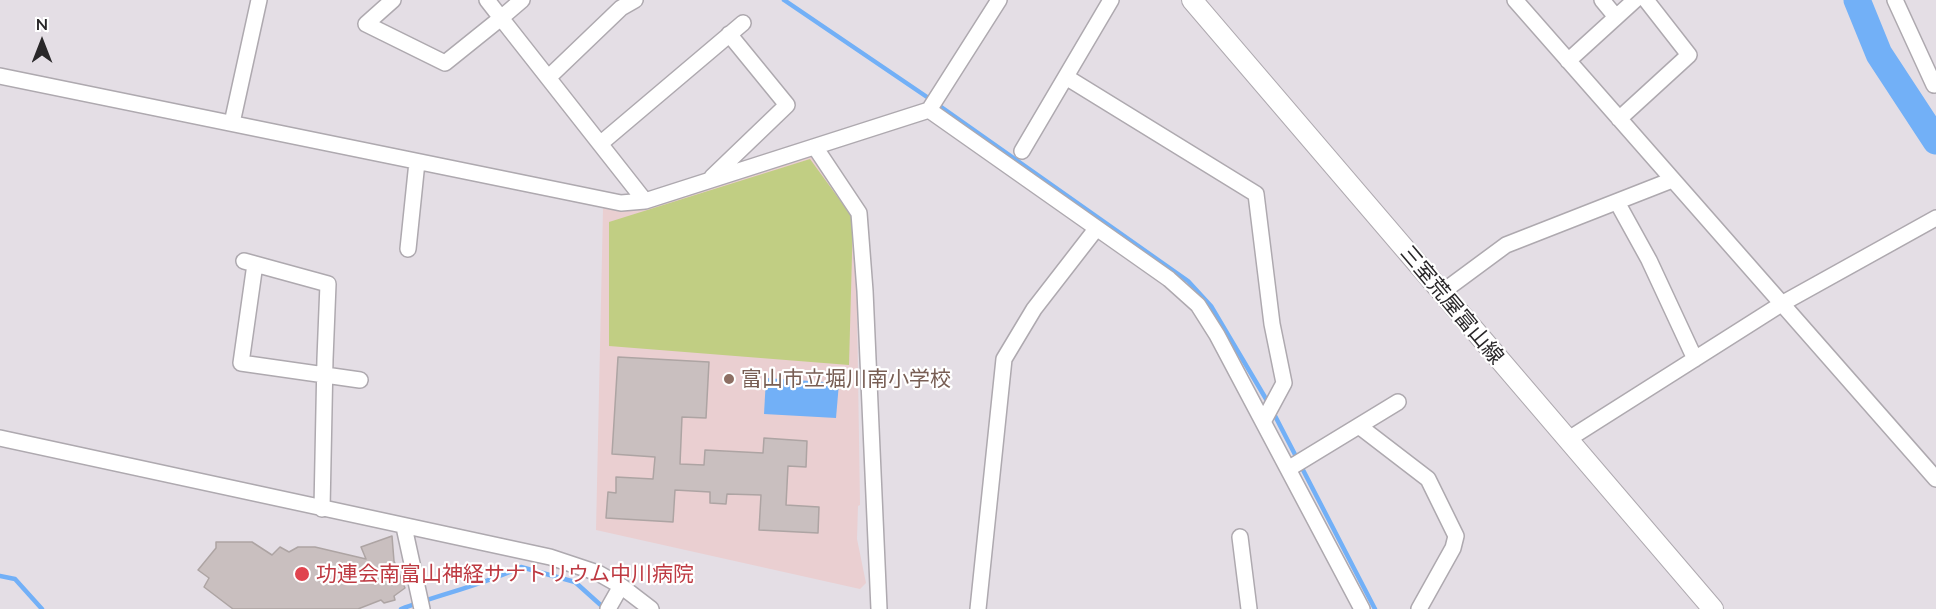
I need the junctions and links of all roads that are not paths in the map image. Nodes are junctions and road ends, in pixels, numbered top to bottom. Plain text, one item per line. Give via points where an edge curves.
1 (259, 0) edge
2 (393, 0) edge
3 (487, 0) edge
4 (522, 0) edge
5 (999, 0) edge
6 (1111, 0) edge
7 (1192, 0) edge
8 (1515, 0) edge
9 (1602, 0) edge
10 (1635, 0) edge
11 (1646, 0) edge
12 (1895, 0) edge
13 (624, 3) edge
14 (1616, 17) junction
15 (501, 18) junction
16 (743, 22) dead end
17 (729, 34) junction
18 (1568, 61) junction
19 (0, 76) edge
20 (549, 77) junction
21 (1066, 77) junction
22 (1936, 84) edge
23 (929, 110) junction
24 (1619, 119) junction
25 (232, 123) junction
26 (600, 144) junction
27 (815, 147) junction
28 (1023, 152) dead end
29 (417, 162) junction
30 (1672, 180) junction
31 (709, 181) junction
32 (645, 201) junction
33 (1617, 202) junction
34 (1936, 218) edge
35 (1096, 229) junction
36 (408, 249) dead end
37 (1441, 293) junction
38 (1783, 303) junction
39 (1695, 359) junction
40 (324, 374) junction
41 (360, 380) dead end
42 (1398, 402) dead end
43 (1263, 422) junction
44 (1359, 426) junction
45 (0, 438) edge
46 (1567, 440) junction
47 (1288, 469) junction
48 (1936, 479) edge
49 (322, 509) junction
50 (404, 526) junction
51 (1240, 537) dead end
52 (621, 586) junction
53 (422, 609) edge
54 (608, 609) edge
55 (651, 609) edge
56 (879, 609) edge
57 (978, 609) edge
58 (1249, 609) edge
59 (1362, 609) edge
60 (1419, 609) edge
61 (1713, 609) edge

1 - 25 street
2 - 15 street via 366,24 445,63
3 - 15 street
4 - 15 street
5 - 23 street
6 - 21 street
7 - 37 main road, 三室荒屋富山線
8 - 18 street
9 - 14 street
10 - 14 street
11 - 24 street via 1689,55
12 - 22 street
13 - 20 street
14 - 18 street
15 - 20 street
16 - 17 street
17 - 26 street
17 - 31 street via 787,105
18 - 24 street
19 - 25 street
20 - 26 street
21 - 28 street
21 - 43 street via 1256,194 1272,324 1284,383
23 - 27 street
23 - 35 street
24 - 30 street
25 - 29 street
26 - 32 street
27 - 31 street
27 - 56 street via 859,213
29 - 32 street via 621,203
29 - 36 street
30 - 33 street
30 - 38 street
31 - 32 street
33 - 37 street via 1506,245
33 - 39 street
34 - 38 street
35 - 43 street via 1169,279 1198,305
35 - 57 street via 1034,309 1004,359
37 - 46 main road, 三室荒屋富山線
38 - 39 street
38 - 48 street
39 - 46 street
40 - 40 street via 328,284 249,263 241,363
40 - 41 street
40 - 49 street
42 - 44 street
43 - 47 street
44 - 47 street
44 - 60 street via 1428,479 1456,536
45 - 49 street
46 - 61 main road, 三室荒屋富山線
47 - 59 street
49 - 50 street
50 - 52 street via 550,557 598,573
50 - 53 street
51 - 58 street
52 - 54 street
52 - 55 street

